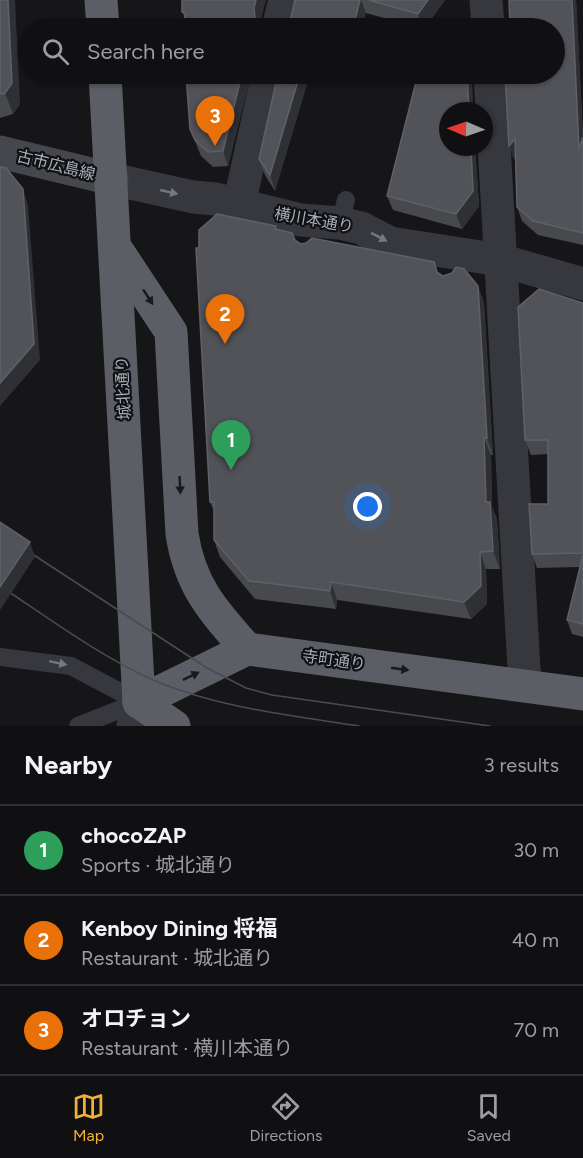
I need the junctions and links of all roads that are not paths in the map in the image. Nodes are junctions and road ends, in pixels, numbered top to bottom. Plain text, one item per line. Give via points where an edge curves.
1 (101, 0) edge
2 (285, 0) edge
3 (486, 0) edge
4 (102, 18) edge
5 (280, 18) edge
6 (487, 18) edge
7 (106, 84) edge
8 (266, 84) edge
9 (491, 84) edge
10 (0, 152) edge
11 (112, 179) junction
12 (238, 205) junction
13 (116, 248) junction
14 (500, 260) junction
15 (583, 284) edge
16 (247, 649) junction
17 (0, 657) edge
18 (525, 686) junction
19 (583, 694) edge
20 (141, 718) edge
21 (78, 726) edge
22 (174, 726) edge

1 - 4 highway
2 - 5 street
3 - 6 street
7 - 11 highway, 城北通り
8 - 12 street
9 - 14 street
10 - 11 main road, 古市広島線
11 -> 12 street, 横川本通り
11 - 13 highway, 城北通り
12 -> 14 street, 横川本通り via 301,220 361,228 390,243 423,249 455,264
13 -> 16 highway via 171,332 182,534 187,562 205,601
13 - 20 highway, 城北通り
14 - 15 street, 横川本通り
14 - 18 street
16 -> 18 highway, 寺町通り
20 -> 16 highway
17 -> 20 lane via 70,666
18 - 19 highway, 寺町通り
20 - 21 lane
20 - 22 highway

